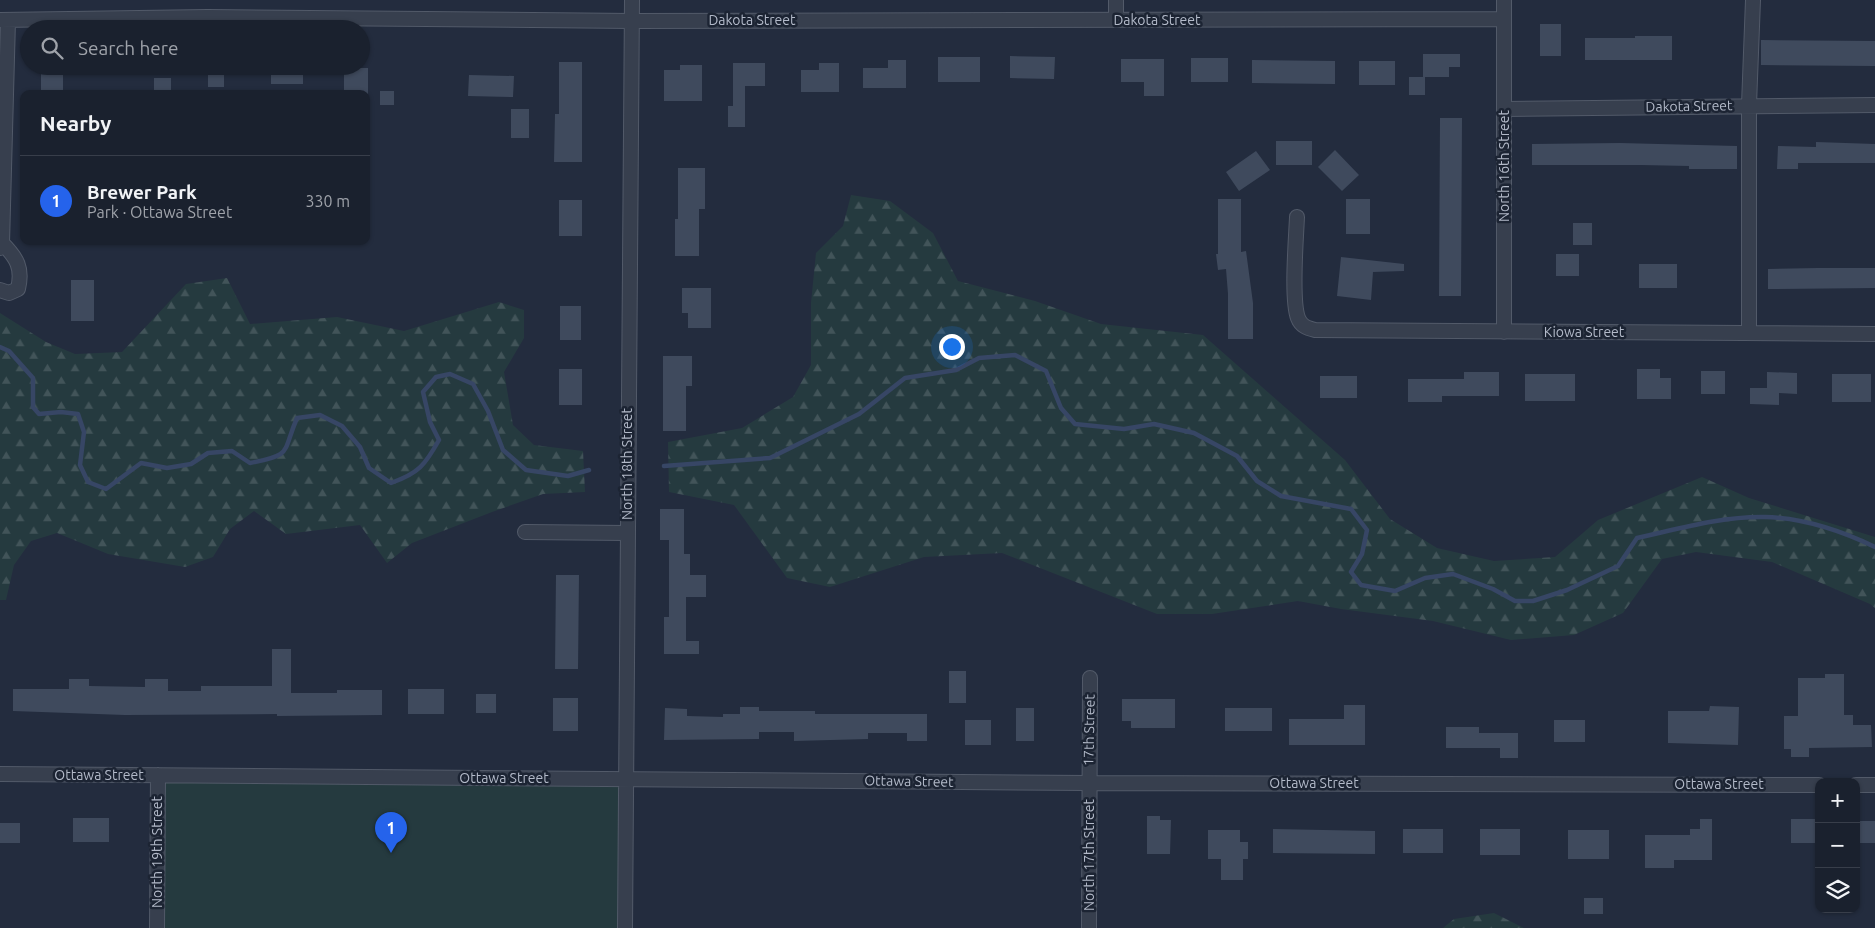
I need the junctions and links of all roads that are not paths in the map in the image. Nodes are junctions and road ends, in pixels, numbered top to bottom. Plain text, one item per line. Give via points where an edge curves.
1 (632, 0) edge
2 (1116, 0) edge
3 (1504, 0) edge
4 (1752, 0) edge
5 (4, 20) edge
6 (1116, 20) junction
7 (1504, 20) junction
8 (632, 21) junction
9 (1749, 105) junction
10 (1875, 105) edge
11 (1504, 109) junction
12 (1297, 217) dead end
13 (1, 246) edge
14 (0, 290) edge
15 (1504, 332) junction
16 (1749, 333) junction
17 (1875, 334) edge
18 (525, 532) dead end
19 (627, 532) junction
20 (1090, 678) dead end
21 (0, 774) edge
22 (158, 775) junction
23 (624, 778) junction
24 (1088, 783) junction
25 (1815, 785) edge
26 (1860, 785) edge
27 (1875, 785) edge
28 (157, 928) edge
29 (625, 928) edge
30 (1089, 928) edge

1 - 8 street, North 18th Street
2 - 6 street
3 - 7 street, North 16th Street
4 - 9 street
5 - 8 street, Dakota Street via 208,17
5 - 13 street
6 - 7 street, Dakota Street
6 - 8 street, Dakota Street
7 - 11 street, North 16th Street
8 - 19 street, North 18th Street
9 - 10 street, Dakota Street
9 - 11 street, Dakota Street
9 - 16 street
11 - 15 street, North 16th Street
12 - 15 street, Kiowa Street via 1295,303 1304,327 1315,330
13 - 14 street via 16,256 20,281 18,289
15 - 16 street, Kiowa Street
16 - 17 street, Kiowa Street
18 - 19 street
19 - 23 street, North 18th Street
20 - 24 street, 17th Street
21 - 22 street, Ottawa Street
22 - 23 street, Ottawa Street
22 - 28 street, North 19th Street
23 - 24 street, Ottawa Street
23 - 29 street, North 18th Street
24 - 25 street, Ottawa Street
24 - 30 street, North 17th Street
26 - 27 street

